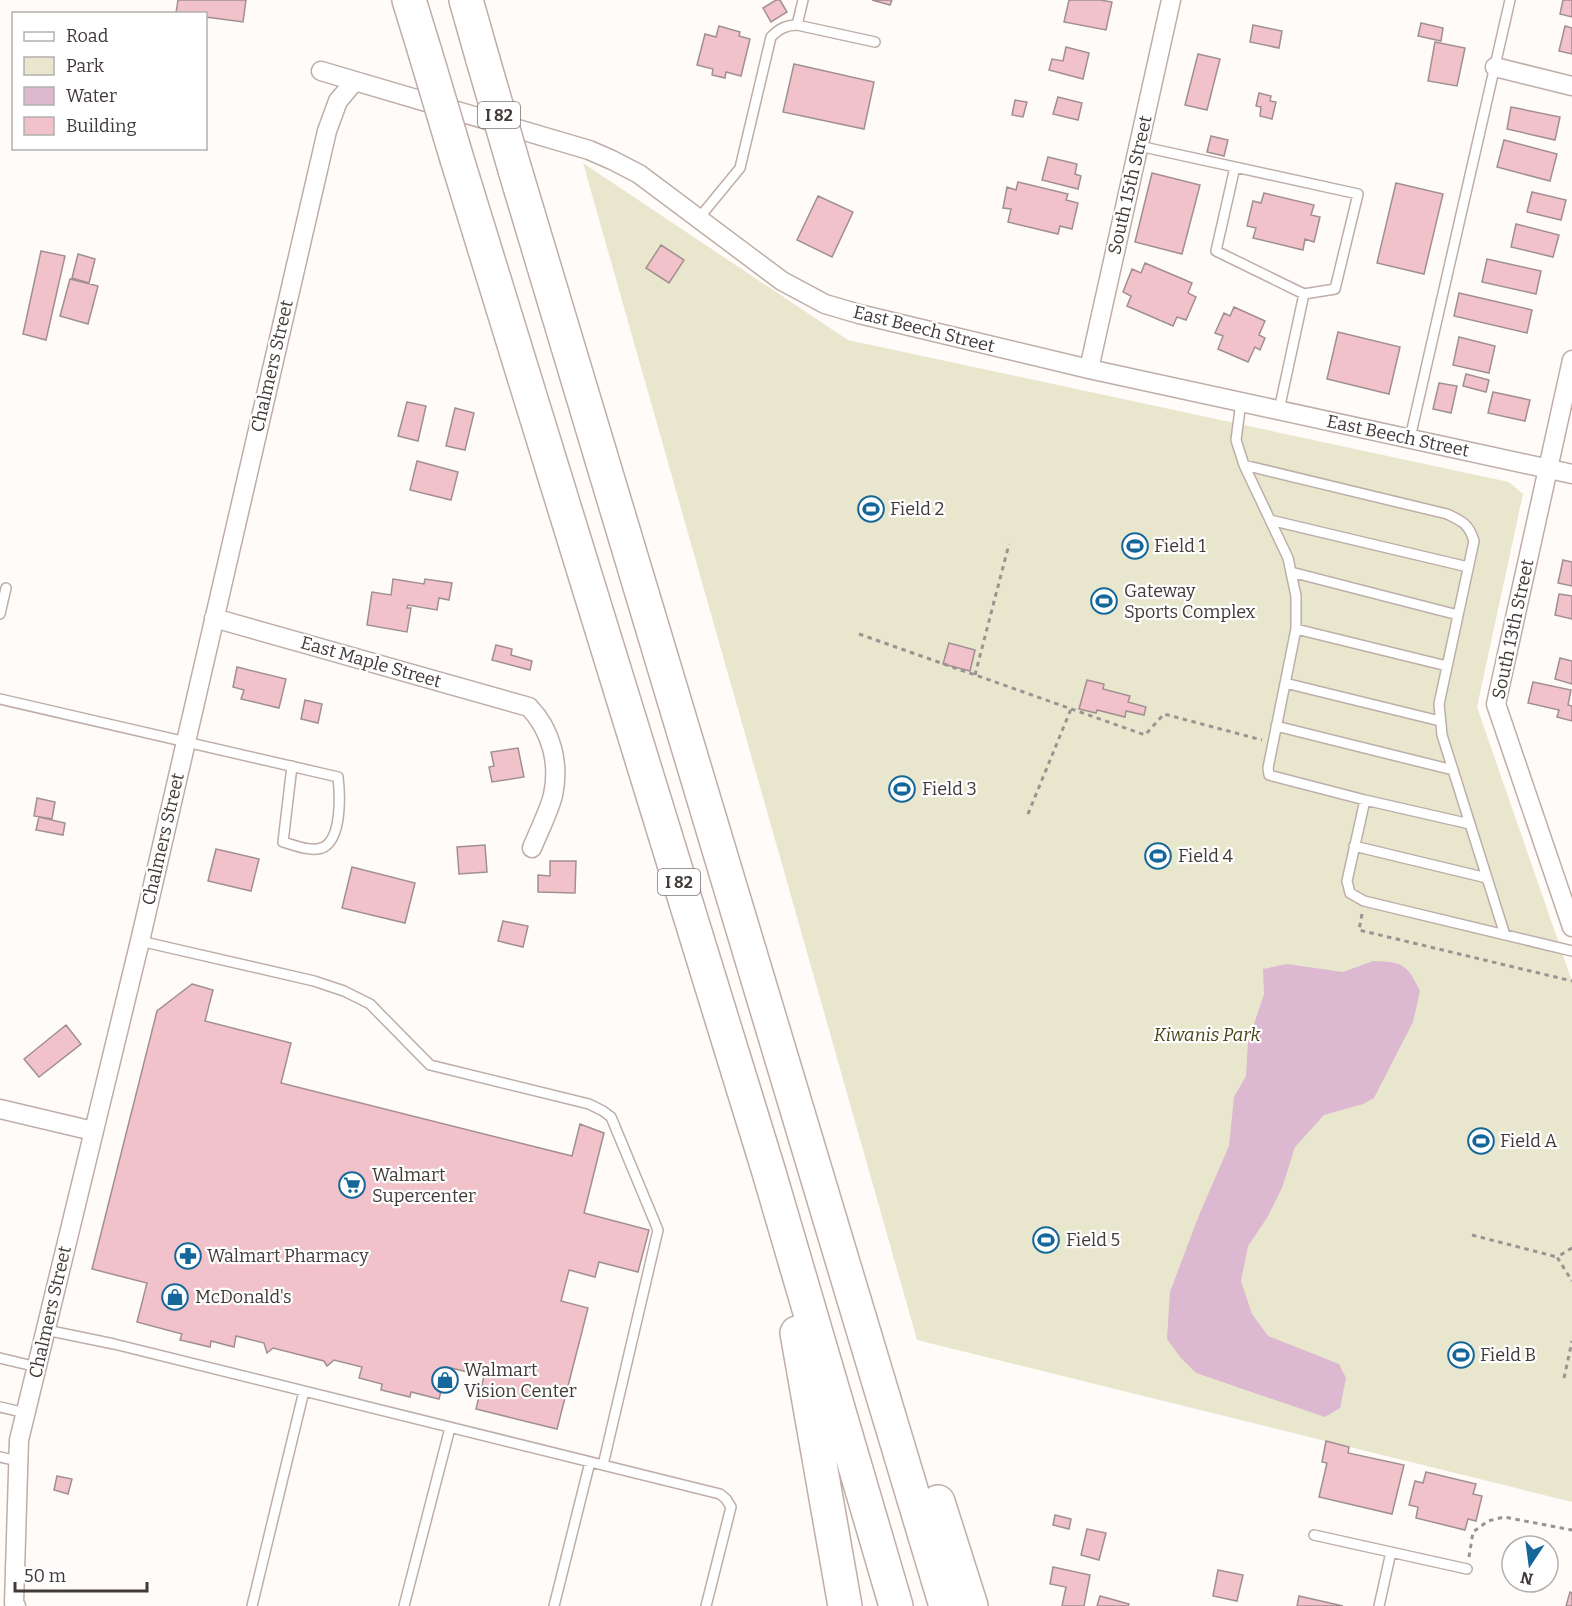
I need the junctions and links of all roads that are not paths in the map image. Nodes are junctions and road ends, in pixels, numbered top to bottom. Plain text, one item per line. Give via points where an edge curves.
1 (409, 0) edge
2 (466, 0) edge
3 (803, 0) edge
4 (1171, 0) edge
5 (1510, 0) edge
6 (797, 25) junction
7 (875, 42) dead end
8 (1495, 67) junction
9 (321, 71) dead end
10 (354, 82) junction
11 (1572, 86) edge
12 (1139, 146) junction
13 (1235, 167) junction
14 (699, 218) junction
15 (1304, 294) junction
16 (1572, 360) edge
17 (1089, 369) junction
18 (1241, 402) junction
19 (1279, 410) junction
20 (1410, 438) junction
21 (1244, 465) junction
22 (1548, 468) junction
23 (1572, 474) edge
24 (1270, 520) junction
25 (1468, 567) junction
26 (1291, 572) junction
27 (6, 588) dead end
28 (0, 614) edge
29 (1458, 615) junction
30 (214, 618) junction
31 (1296, 629) junction
32 (1447, 666) junction
33 (1285, 683) junction
34 (0, 699) edge
35 (1440, 721) junction
36 (1276, 726) junction
37 (185, 742) junction
38 (292, 766) junction
39 (1453, 770) junction
40 (1365, 800) junction
41 (1470, 824) junction
42 (716, 838) junction
43 (1354, 846) junction
44 (532, 848) dead end
45 (1487, 878) junction
46 (1572, 927) edge
47 (1505, 935) junction
48 (140, 942) junction
49 (1572, 951) edge
50 (0, 1109) edge
51 (93, 1131) junction
52 (768, 1169) junction
53 (46, 1330) junction
54 (0, 1359) edge
55 (37, 1367) junction
56 (304, 1391) junction
57 (0, 1407) edge
58 (26, 1413) junction
59 (450, 1428) junction
60 (0, 1457) edge
61 (18, 1461) junction
62 (590, 1462) junction
63 (603, 1465) junction
64 (1314, 1535) dead end
65 (1391, 1552) junction
66 (1467, 1569) road end
67 (16, 1606) edge
68 (252, 1606) edge
69 (404, 1606) edge
70 (554, 1606) edge
71 (706, 1606) edge
72 (845, 1606) edge
73 (896, 1606) edge
74 (946, 1606) edge
75 (971, 1606) edge
76 (1379, 1606) edge

1 - 52 highway, I 82, bridge
2 - 42 highway, I 82, bridge
3 - 6 lane
4 - 12 street, South 15th Street
5 - 8 lane
6 - 7 lane
6 - 14 lane via 786,25 771,37 740,168
8 - 11 street
8 - 20 lane
9 - 10 street, East Beech Street
10 - 14 street, East Beech Street via 589,150 639,174
10 - 30 street, Chalmers Street via 338,101 327,131
12 - 13 lane
12 - 17 street, South 15th Street
13 - 15 lane via 1216,251
13 - 15 lane via 1358,194 1335,289
14 - 17 street, East Beech Street via 782,280 825,304
15 - 19 lane
16 - 22 street, South 13th Street
17 - 18 street, East Beech Street
18 - 19 street, East Beech Street
18 - 21 lane via 1236,440
19 - 20 street, East Beech Street
20 - 22 street, East Beech Street
21 - 24 lane
21 - 25 lane via 1448,514 1463,521 1472,533
22 - 23 street, East Beech Street
22 - 46 street, South 13th Street via 1496,704
24 - 25 lane
24 - 26 lane
25 - 29 lane
26 - 29 lane
26 - 31 lane
27 - 28 lane
29 - 32 lane
30 - 37 street, Chalmers Street
30 - 44 street, East Maple Street via 529,707 549,736 555,765 553,796
31 - 32 lane
31 - 33 lane
32 - 35 lane via 1439,704
33 - 35 lane
33 - 36 lane
34 - 37 lane
35 - 39 lane
36 - 39 lane
36 - 40 lane via 1269,775
37 - 38 lane
37 - 48 street, Chalmers Street
38 - 38 lane via 338,777 341,799 335,832 322,848 283,842
39 - 41 lane
40 - 41 lane
40 - 43 lane
41 - 45 lane
42 - 74 highway, I 82
42 - 75 highway via 847,1209
43 - 45 lane
43 - 47 lane via 1347,881 1350,893 1364,901
45 - 47 lane
47 - 49 lane
48 - 51 street, Chalmers Street
48 - 63 lane via 344,991 370,1004 430,1065 589,1104 611,1117 658,1230
50 - 51 street
51 - 53 street, Chalmers Street
52 - 72 highway
52 - 73 highway, I 82
53 - 55 street, Chalmers Street
53 - 56 lane
54 - 55 lane
55 - 58 street, Chalmers Street
56 - 59 lane
56 - 68 lane
57 - 58 lane
58 - 61 street, Chalmers Street
59 - 62 lane
59 - 69 lane
60 - 61 lane
61 - 67 street, Chalmers Street
62 - 63 lane
62 - 70 lane
63 - 71 lane via 720,1494 726,1499 731,1507
64 - 65 lane
65 - 66 lane
65 - 76 lane

